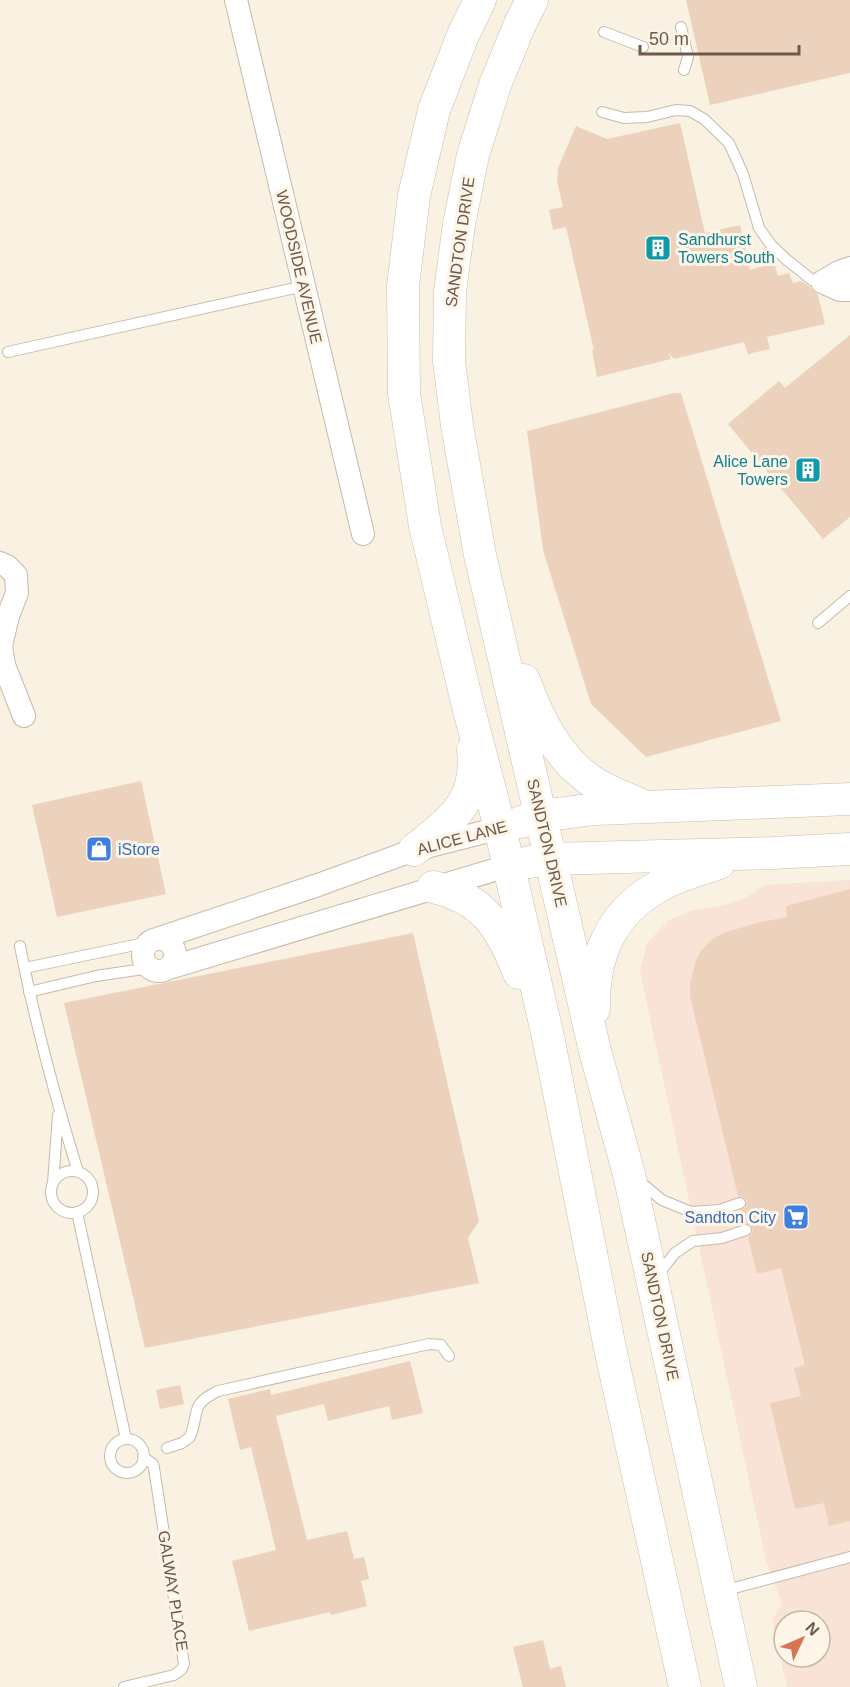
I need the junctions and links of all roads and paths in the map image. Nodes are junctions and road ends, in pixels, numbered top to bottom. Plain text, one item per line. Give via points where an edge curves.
1 (236, 0) edge
2 (480, 0) edge
3 (532, 0) edge
4 (681, 27) dead end
5 (604, 32) dead end
6 (643, 47) dead end
7 (684, 70) dead end
8 (602, 112) dead end
9 (850, 268) edge
10 (822, 282) junction
11 (304, 286) junction
12 (850, 290) edge
13 (8, 352) dead end
14 (363, 534) dead end
15 (480, 555) junction
16 (0, 563) edge
17 (850, 596) edge
18 (818, 623) dead end
19 (467, 702) junction
20 (24, 716) dead end
21 (850, 799) edge
22 (647, 807) junction
23 (541, 816) junction
24 (500, 828) junction
25 (850, 849) edge
26 (414, 850) junction
27 (772, 853) junction
28 (550, 859) junction
29 (507, 866) junction
30 (433, 887) junction
31 (154, 940) junction
32 (20, 946) dead end
33 (25, 968) junction
34 (160, 968) junction
35 (29, 992) junction
36 (548, 1037) junction
37 (595, 1051) junction
38 (59, 1109) junction
39 (78, 1172) junction
40 (629, 1174) junction
41 (53, 1184) junction
42 (740, 1203) dead end
43 (76, 1212) junction
44 (746, 1230) dead end
45 (652, 1282) junction
46 (449, 1356) dead end
47 (126, 1439) junction
48 (167, 1448) dead end
49 (143, 1457) junction
50 (850, 1557) edge
51 (719, 1592) junction
52 (124, 1687) edge
53 (685, 1687) edge
54 (741, 1687) edge

1 - 11 street, WOODSIDE AVENUE
2 - 19 main road via 434,110 414,196 403,286 404,393 425,526
3 - 15 main road, SANDTON DRIVE via 495,86 473,155 450,292 449,361
4 - 7 lane via 688,57
5 - 6 lane
8 - 10 lane via 624,118 676,110 690,111 704,119 729,143 759,228 771,245 812,280
9 - 10 street
10 - 12 street
11 - 13 lane
11 - 14 street, WOODSIDE AVENUE
15 - 22 main road via 534,706 552,740 570,763 592,781
15 - 23 main road, SANDTON DRIVE
16 - 20 street via 16,575 17,593 1,646 4,665
17 - 18 lane
19 - 24 main road
19 - 26 main road via 475,768 471,786 456,814
21 - 22 main road, ALICE LANE
22 - 23 main road, ALICE LANE
23 - 24 main road, ALICE LANE
23 - 28 main road, SANDTON DRIVE
24 - 26 street, ALICE LANE
24 - 29 main road
25 - 27 main road
26 - 31 street, ALICE LANE
27 - 28 main road
27 - 37 main road via 723,862 663,884 638,899 616,923 605,941 597,968
28 - 29 main road
28 - 37 main road, SANDTON DRIVE
29 - 30 street
29 - 36 main road
30 - 34 street
30 - 36 main road via 464,898 489,918 501,934
31 - 33 lane
31 - 34 street via 146,945 143,955 147,964
32 - 33 lane
33 - 35 lane
34 - 35 lane via 96,976
35 - 38 lane
36 - 53 main road via 611,1353
37 - 40 main road, SANDTON DRIVE
38 - 39 lane
38 - 41 lane
39 - 41 lane via 60,1174
39 - 43 lane via 89,1179 93,1192 88,1205
40 - 42 lane via 662,1200 691,1212 720,1210
40 - 45 main road, SANDTON DRIVE
41 - 43 lane via 52,1197 58,1208
43 - 47 lane
44 - 45 lane via 693,1241 675,1253
45 - 51 main road, SANDTON DRIVE
46 - 48 lane via 441,1345 429,1344 218,1391 201,1400 190,1437
47 - 49 lane via 141,1446
47 - 49 lane via 112,1447 110,1458 114,1468 130,1473 139,1467
49 - 52 lane, GALWAY PLACE via 154,1468 184,1664 174,1675
50 - 51 lane
51 - 54 main road, SANDTON DRIVE

